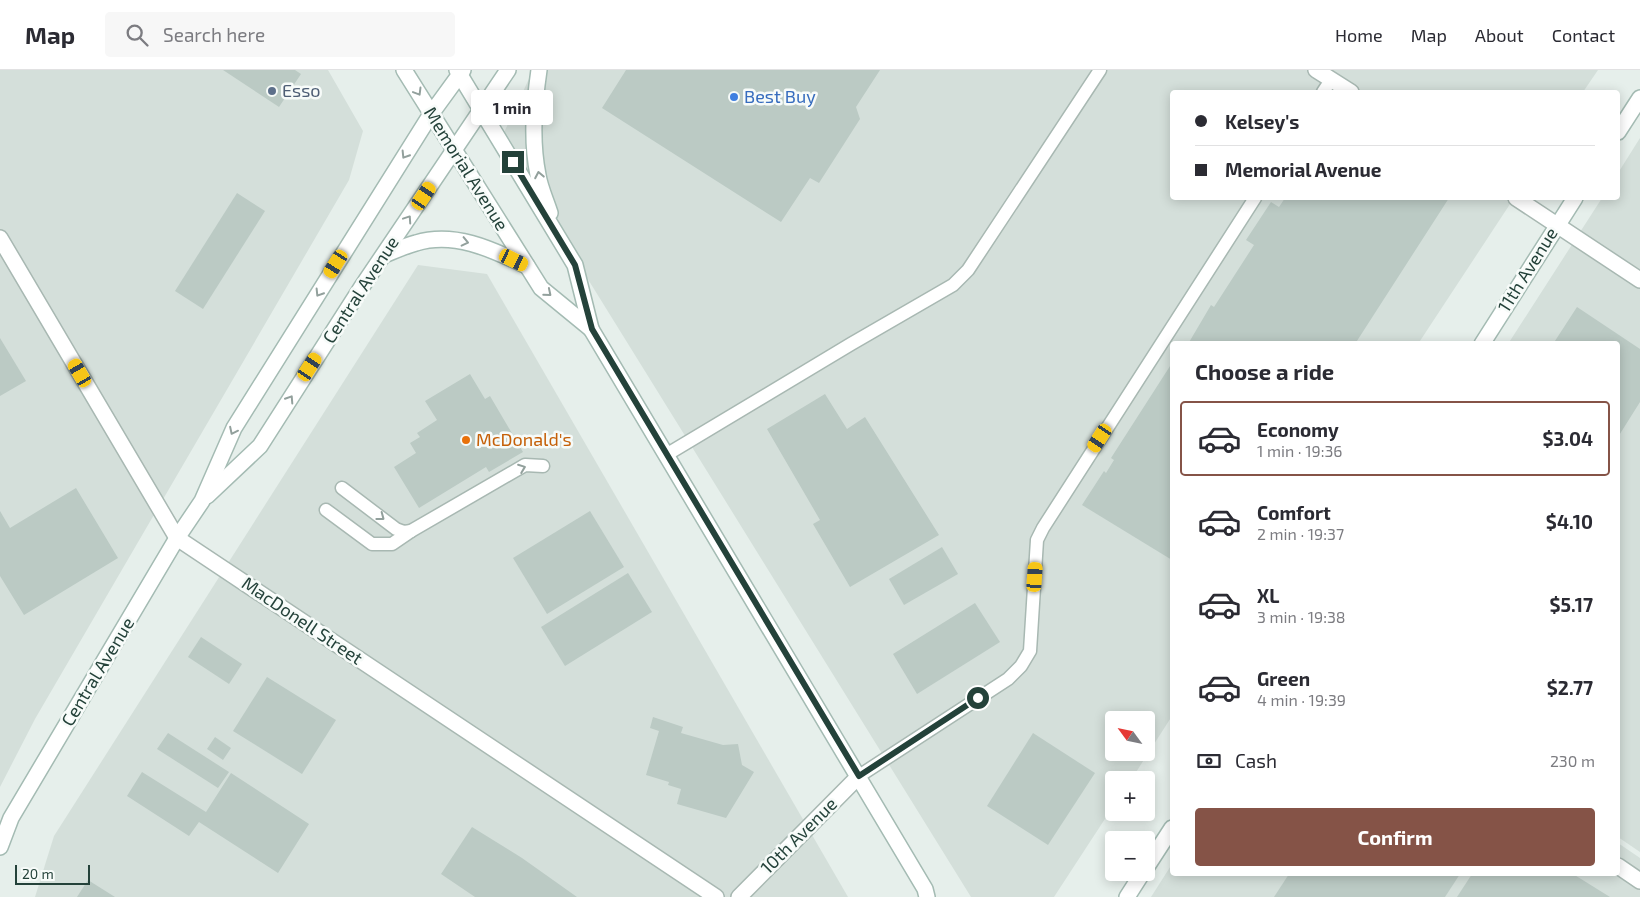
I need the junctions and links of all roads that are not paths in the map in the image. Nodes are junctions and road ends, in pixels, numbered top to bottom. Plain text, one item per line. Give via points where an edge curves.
1 (404, 70) edge
2 (508, 70) edge
3 (540, 70) edge
4 (1100, 70) edge
5 (1316, 70) edge
6 (460, 71) edge
7 (1327, 86) edge
8 (1343, 90) edge
9 (1640, 98) edge
10 (482, 110) junction
11 (431, 114) junction
12 (1620, 129) edge
13 (454, 151) junction
14 (1254, 200) edge
15 (1519, 200) edge
16 (1574, 200) edge
17 (1558, 224) junction
18 (0, 238) edge
19 (559, 238) junction
20 (384, 255) junction
21 (527, 266) junction
22 (1640, 280) edge
23 (592, 329) junction
24 (1484, 341) edge
25 (666, 455) junction
26 (543, 466) dead end
27 (342, 488) dead end
28 (202, 501) junction
29 (326, 510) dead end
30 (411, 531) junction
31 (178, 538) junction
32 (859, 776) junction
33 (1170, 831) edge
34 (0, 847) edge
35 (1155, 854) edge
36 (1620, 867) edge
37 (1138, 881) edge
38 (1640, 881) edge
39 (929, 894) edge
40 (716, 897) edge
41 (739, 897) edge
42 (1128, 897) edge

1 -> 11 main road, Memorial Avenue
2 - 10 main road, Central Avenue
19 -> 3 main road via 538,176 534,135
4 - 25 lane via 968,270 953,285
5 - 7 main road
6 - 10 main road, Memorial Avenue
6 - 11 main road, Central Avenue
7 - 8 main road
9 - 12 main road
10 - 13 main road, Central Avenue
10 - 19 main road, Memorial Avenue
11 - 13 main road, Memorial Avenue
11 -> 28 main road, Central Avenue via 234,428
20 -> 13 main road, Central Avenue
13 - 21 main road, Memorial Avenue
14 - 32 lane via 1037,540 1030,651 1021,666 1008,679
15 - 17 main road
16 - 17 main road, 11th Avenue
17 - 22 main road
17 - 24 main road, 11th Avenue
18 - 31 main road, MacDonell Street
19 - 23 main road, Memorial Avenue via 575,265
20 -> 21 main road via 418,242 457,240 488,247
28 -> 20 main road, Central Avenue via 260,446
21 -> 23 main road, Memorial Avenue via 541,288
23 - 25 main road, Memorial Avenue
25 - 32 main road, Memorial Avenue
30 -> 26 lane via 525,465
27 -> 30 lane via 396,528
28 - 31 main road, Central Avenue
29 - 30 lane via 372,544 392,544
31 - 34 main road, Central Avenue via 11,818
31 - 40 main road, MacDonell Street
32 - 39 main road, Memorial Avenue
32 - 41 main road, 10th Avenue
33 - 35 main road
36 - 38 main road
37 - 42 main road

